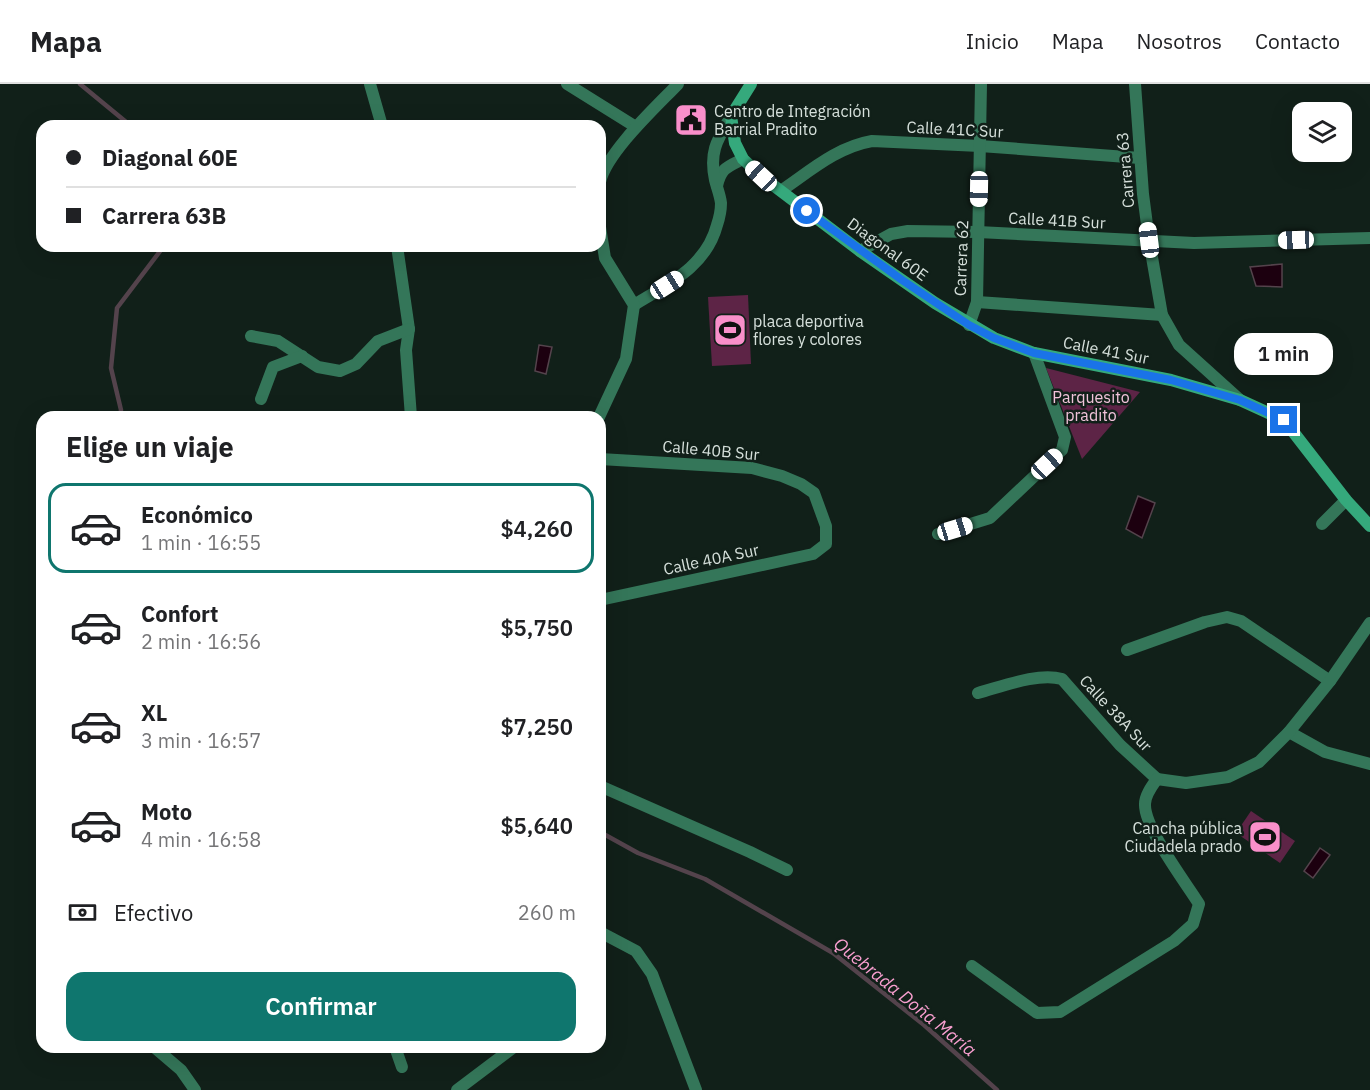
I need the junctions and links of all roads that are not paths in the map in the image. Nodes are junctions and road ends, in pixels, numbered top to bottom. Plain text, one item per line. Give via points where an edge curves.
1 (370, 84) edge
2 (678, 84) edge
3 (751, 84) edge
4 (981, 84) edge
5 (1135, 84) edge
6 (574, 86) edge
7 (731, 116) junction
8 (380, 120) edge
9 (636, 127) junction
10 (980, 146) junction
11 (1140, 158) junction
12 (743, 159) junction
13 (606, 169) edge
14 (717, 187) junction
15 (782, 190) junction
16 (978, 232) junction
17 (1370, 238) edge
18 (1149, 240) junction
19 (860, 251) junction
20 (398, 252) edge
21 (604, 252) edge
22 (977, 302) junction
23 (634, 306) junction
24 (1162, 315) junction
25 (969, 325) junction
26 (409, 329) junction
27 (251, 336) dead end
28 (1034, 353) junction
29 (302, 356) junction
30 (261, 399) dead end
31 (1240, 400) junction
32 (411, 411) edge
33 (602, 411) edge
34 (606, 459) edge
35 (1346, 500) junction
36 (1322, 524) dead end
37 (1370, 526) edge
38 (938, 534) dead end
39 (826, 544) joint
40 (606, 599) edge
41 (1370, 623) edge
42 (1127, 650) dead end
43 (1330, 681) junction
44 (978, 693) dead end
45 (1289, 732) junction
46 (1370, 764) edge
47 (1157, 779) junction
48 (606, 789) edge
49 (786, 870) dead end
50 (606, 935) edge
51 (972, 966) dead end
52 (161, 1053) edge
53 (397, 1053) edge
54 (506, 1053) edge
55 (402, 1067) dead end
56 (195, 1090) edge
57 (457, 1090) edge
58 (696, 1090) edge

1 - 8 street
2 - 9 street
3 - 7 main road
4 - 10 street, Carrera 62
5 - 11 street, Carrera 63
6 - 9 street
7 - 12 main road, Diagonal 60E via 735,143
7 - 14 street via 713,153
9 - 13 street
10 - 11 street, Calle 41C Sur
10 - 15 street, Calle 41C Sur via 872,141 857,144 838,152
10 - 16 street, Carrera 62
11 - 18 street, Carrera 63
12 - 14 street via 720,173
12 - 15 main road, Diagonal 60E
14 - 23 street via 719,219 714,239 704,255 684,274
15 - 19 main road, Diagonal 60E
16 - 18 street, Calle 41B Sur
16 - 19 street, Calle 41B Sur via 908,231 891,234
16 - 22 street, Carrera 62
17 - 18 street, Calle 41B Sur via 1194,243
18 - 24 street, Carrera 63
19 - 25 main road, Diagonal 60E
20 - 26 street
21 - 23 street
22 - 24 street
22 - 25 street, Carrera 62
23 - 33 street via 626,359
24 - 31 street, Carrera 63 via 1179,345
25 - 28 main road, Calle 41 Sur
26 - 29 street via 378,341 346,370 325,370
26 - 32 street via 406,350
27 - 29 street via 278,341
28 - 31 main road, Calle 41 Sur via 1171,380
28 - 38 street via 1065,437 1062,450 990,518
29 - 30 street via 273,367
31 - 35 main road, Calle 41 Sur via 1284,420
34 - 39 street, Calle 40B Sur via 752,468 782,476 814,493 826,526
35 - 36 street
35 - 37 main road, Calle 41 Sur
39 - 40 street, Calle 40A Sur via 813,554
41 - 43 street
42 - 43 street via 1227,617 1241,621
43 - 45 street
44 - 47 street, Calle 38A Sur via 1025,681 1062,679 1120,745
45 - 46 street via 1325,752
45 - 47 street via 1259,762 1228,777 1186,783
47 - 51 street via 1145,803 1146,813 1155,835 1199,904 1193,924 1174,941 1060,1012 1036,1013
48 - 49 street
50 - 58 street via 636,951 652,974
52 - 56 street
53 - 55 street
54 - 57 street

